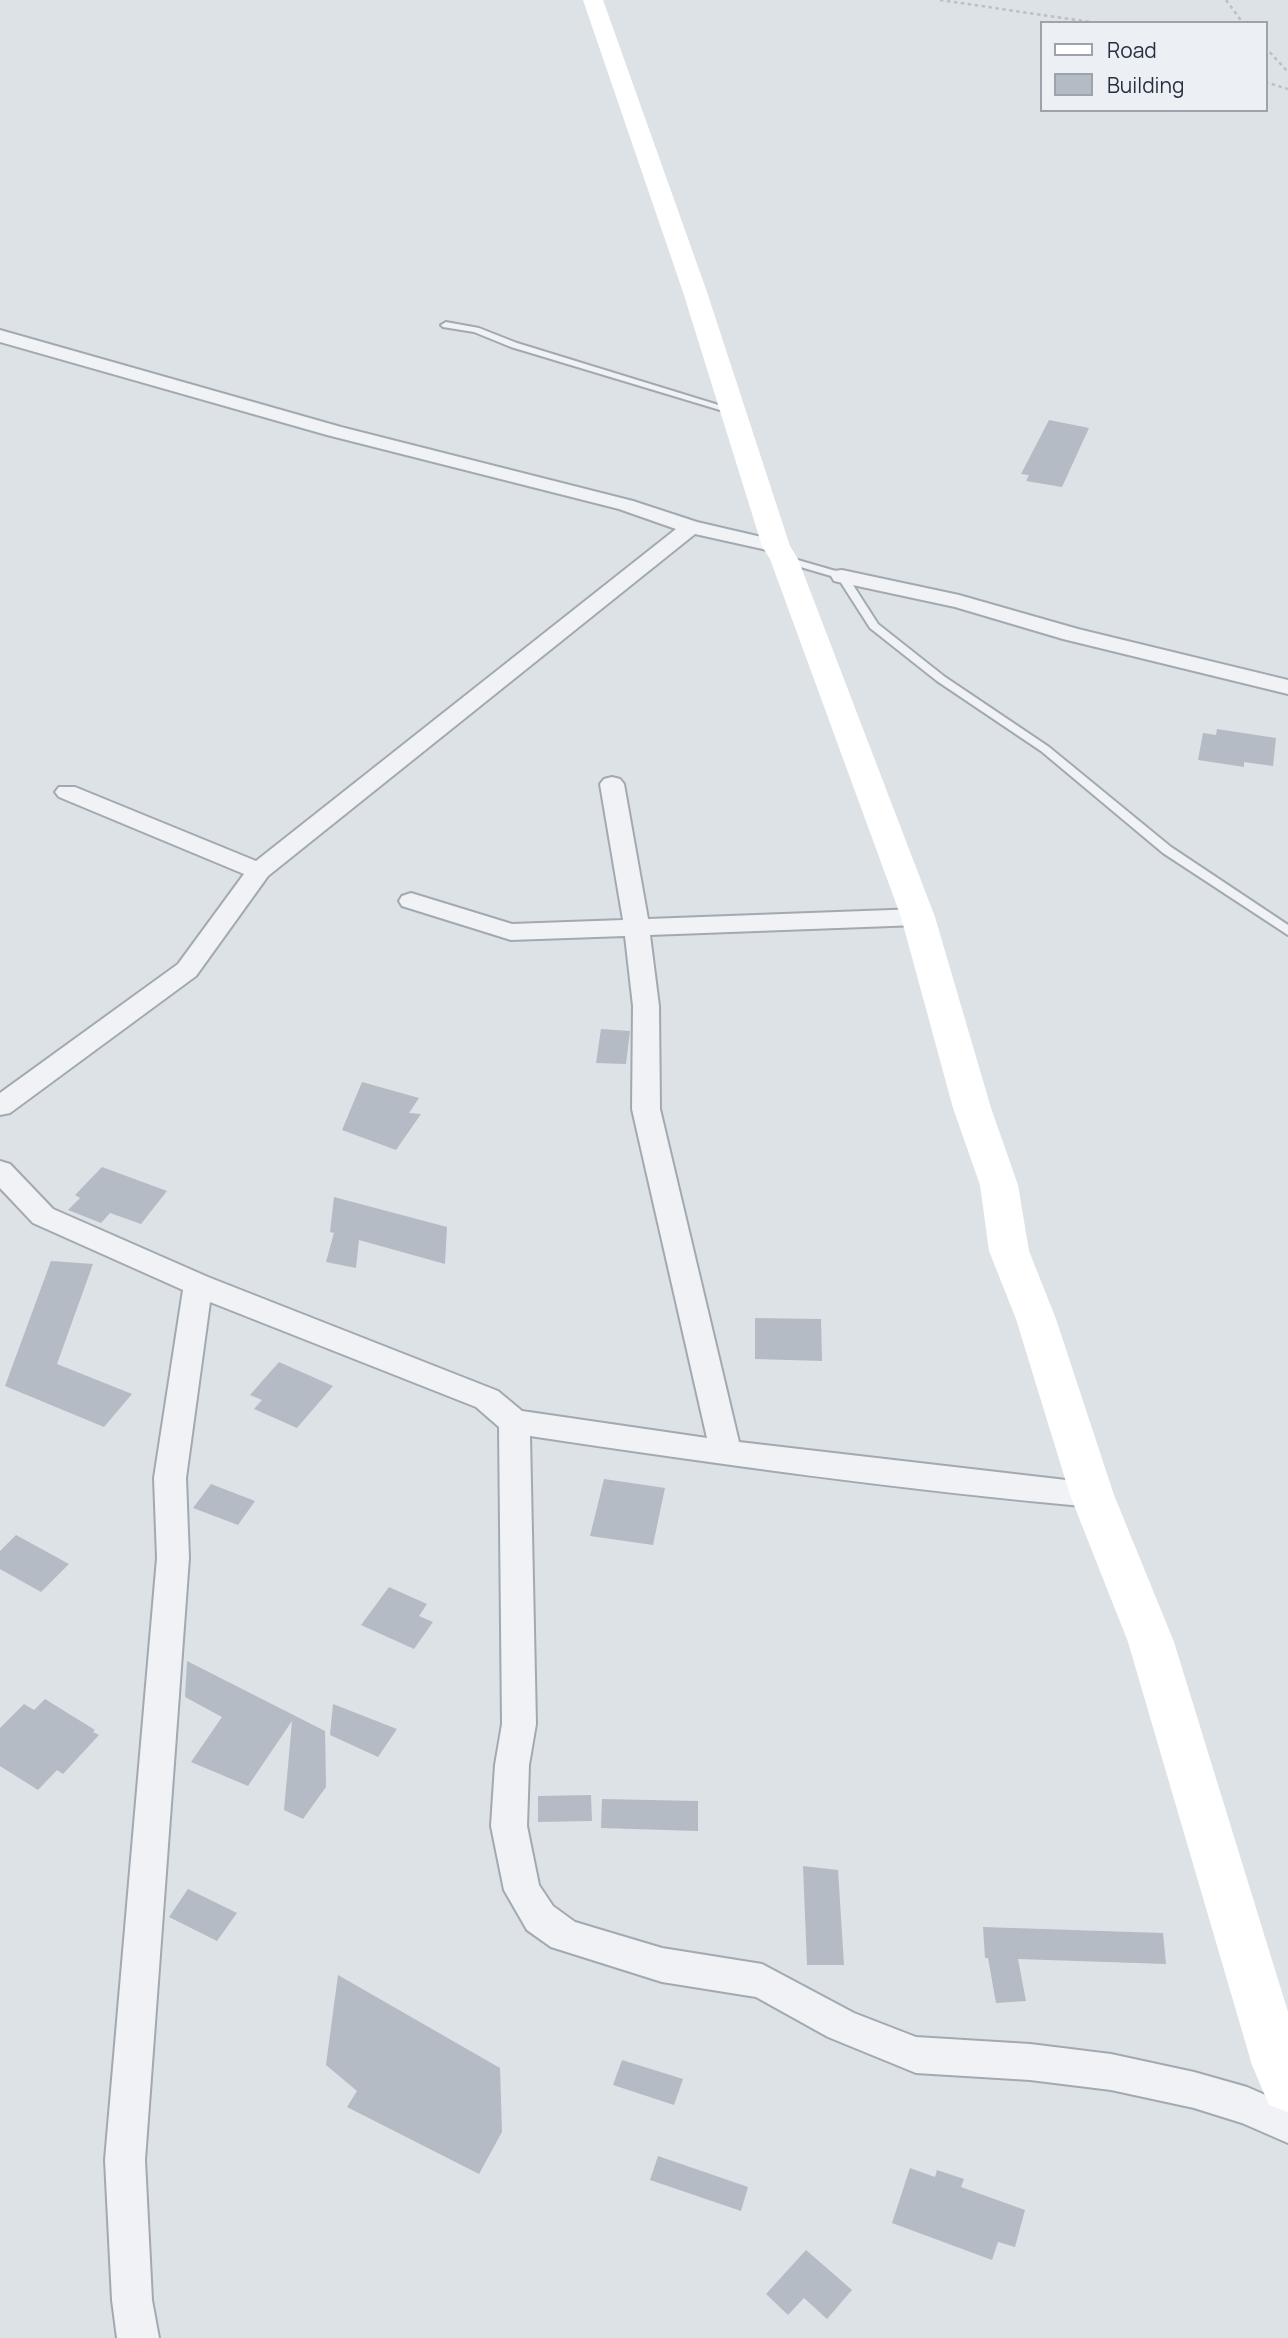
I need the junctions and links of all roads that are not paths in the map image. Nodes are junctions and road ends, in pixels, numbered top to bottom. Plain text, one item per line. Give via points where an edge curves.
1 (593, 0) edge
2 (446, 325) dead end
3 (0, 336) edge
4 (733, 411) junction
5 (691, 527) junction
6 (780, 552) junction
7 (842, 576) junction
8 (1288, 687) edge
9 (612, 784) dead end
10 (67, 792) dead end
11 (260, 871) junction
12 (411, 901) dead end
13 (918, 917) junction
14 (637, 928) junction
15 (1288, 931) edge
16 (0, 1106) edge
17 (0, 1171) edge
18 (198, 1284) junction
19 (514, 1422) junction
20 (726, 1454) junction
21 (1092, 1494) junction
22 (1288, 2087) edge
23 (1288, 2124) edge
24 (138, 2338) edge

1 - 4 main road
2 - 4 lane
3 - 5 street via 334,431 625,505
4 - 6 main road
5 - 6 street
5 - 11 street
6 - 7 lane
6 - 13 main road
7 - 8 street via 959,601
7 - 15 lane via 874,626 941,679 1045,749 1167,850
9 - 14 street
10 - 11 street
11 - 16 street via 187,970
12 - 14 street via 511,932
13 - 14 street
13 - 21 main road via 972,1108 999,1185 1009,1251 1037,1319
14 - 20 street via 646,1006 646,1109
17 - 18 street via 43,1216
18 - 19 street via 487,1399
18 - 24 street via 170,1478 173,1558 125,2160
19 - 20 street
19 - 23 street via 519,1724 509,1826 522,1890 540,1918 564,1935 662,1965 762,1981 841,2025 916,2055 1111,2072 1194,2090
20 - 21 street
21 - 22 main road via 1151,1642

